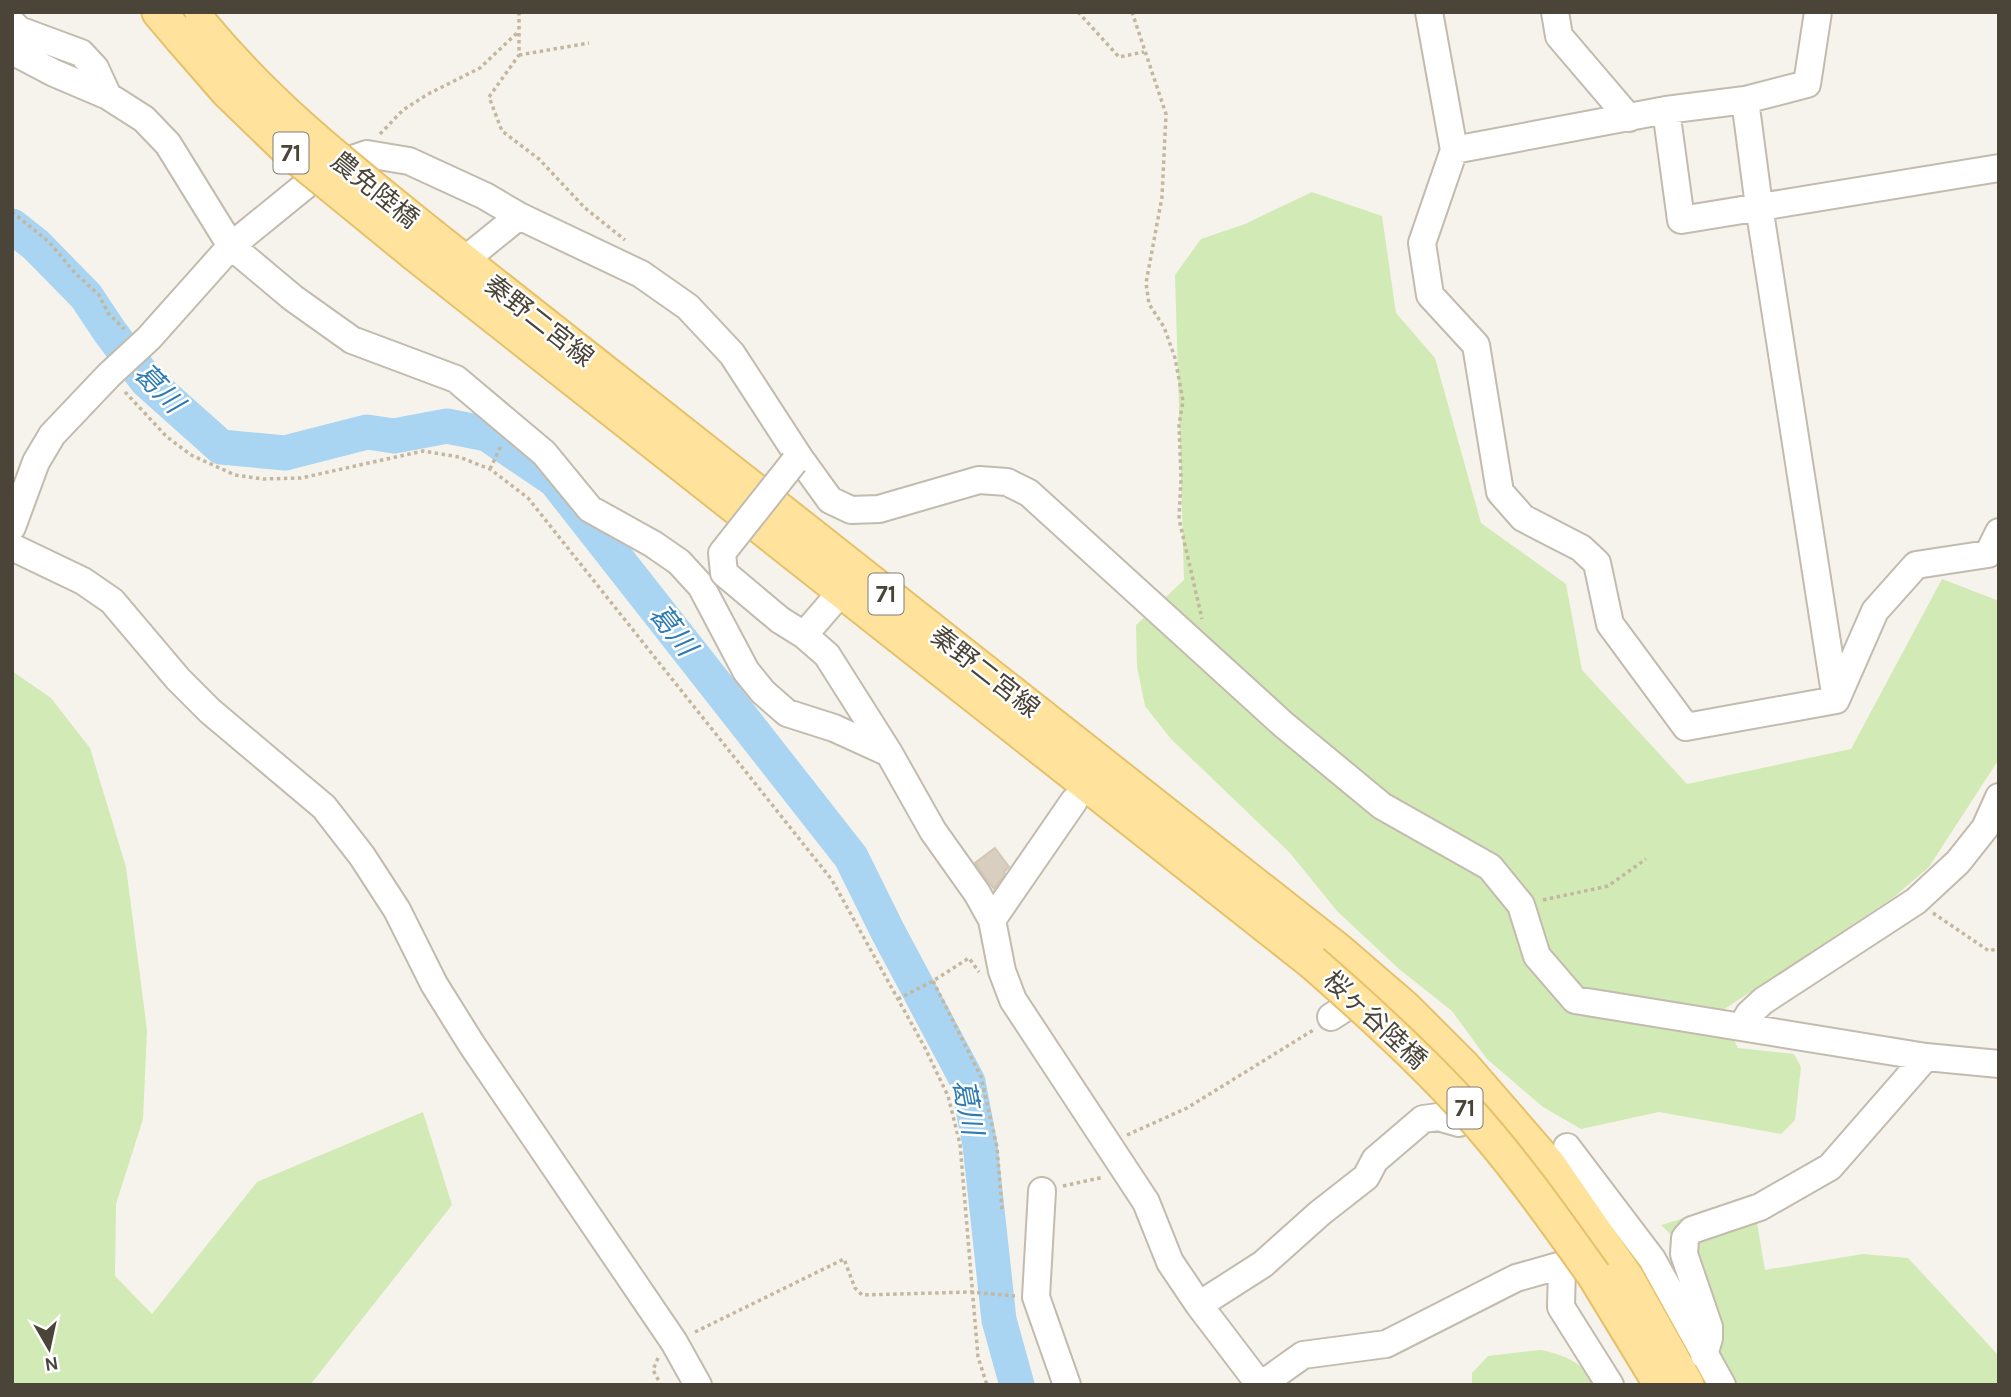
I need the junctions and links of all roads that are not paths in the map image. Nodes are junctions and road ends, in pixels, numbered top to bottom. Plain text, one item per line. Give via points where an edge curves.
1 (159, 12) edge
2 (1429, 12) edge
3 (1555, 12) edge
4 (1818, 12) edge
5 (12, 23) edge
6 (191, 25) edge
7 (12, 51) edge
8 (108, 96) junction
9 (1745, 100) junction
10 (1666, 110) junction
11 (1629, 118) junction
12 (1454, 150) junction
13 (1999, 168) edge
14 (1759, 206) junction
15 (519, 216) junction
16 (424, 245) joint
17 (231, 246) junction
18 (454, 269) junction
19 (797, 460) junction
20 (12, 527) edge
21 (1999, 532) edge
22 (12, 547) edge
23 (842, 591) junction
24 (804, 635) junction
25 (1836, 700) junction
26 (889, 753) junction
27 (1999, 797) edge
28 (1074, 801) dead end
29 (992, 920) junction
30 (1326, 957) junction
31 (1322, 1024) road end
32 (1742, 1026) junction
33 (1926, 1057) junction
34 (1999, 1064) edge
35 (1567, 1147) dead end
36 (1042, 1191) road end
37 (1562, 1265) junction
38 (1622, 1268) junction
39 (1199, 1305) junction
40 (1622, 1349) dead end
41 (1704, 1355) junction
42 (698, 1385) edge
43 (1067, 1385) edge
44 (1260, 1385) edge
45 (1610, 1385) edge
46 (1661, 1385) edge
47 (1687, 1385) edge
48 (1722, 1385) edge

1 - 6 main road, 71
2 - 12 street
3 - 11 street via 1559,36
4 - 9 street via 1807,84
5 - 8 street via 19,30 81,53 95,68
6 - 16 main road, 農免陸橋 / 71, bridge
7 - 8 street
8 - 17 street via 144,119 167,144
9 - 10 street
9 - 14 street
10 - 11 street
10 - 14 street via 1681,220
11 - 12 street
12 - 25 street via 1422,243 1430,295 1476,345 1500,492 1523,518 1581,548 1597,563 1610,624 1686,727
13 - 14 street
14 - 25 street
15 - 17 street via 409,161 367,153 328,167
15 - 18 street
15 - 19 street via 641,274 688,307 732,354
16 - 18 main road, 秦野二宮線 / 71
17 - 20 street via 52,435 36,462
17 - 26 street via 352,340 456,379 544,453 590,509 679,562 701,586 746,671 787,713 834,727
18 - 23 main road, 秦野二宮線 / 71
18 - 30 main road, 秦野二宮線 / 71
19 - 24 street, bridge via 722,553 724,573
19 - 32 street via 830,500 852,510 879,509 979,480 1007,482 1029,493 1284,725 1382,806 1490,867 1521,905 1537,956 1575,1000
21 - 25 street via 1988,554 1916,565 1875,611
22 - 42 street via 83,581 112,601 210,711 324,807 397,910 434,984 472,1045 674,1342
23 - 24 street
23 - 30 main road, 秦野二宮線 / 71
24 - 26 street via 827,655
26 - 29 street
27 - 32 street via 1985,828 1958,862 1916,901 1763,1001
28 - 29 street
29 - 39 street via 1013,1000 1146,1202 1170,1262
30 - 38 main road, 桜ヶ谷陸橋 / 71, bridge via 1378,1020 1468,1111 1538,1196
31 - 39 street via 1368,993 1458,1082 1465,1118 1459,1123 1438,1117 1423,1119 1375,1160 1366,1177 1264,1264
32 - 33 street
33 - 34 street
33 - 41 street via 1830,1167 1760,1207 1692,1230 1685,1238 1684,1254 1709,1327
35 - 38 street
36 - 43 street via 1036,1297
37 - 40 street via 1574,1275
37 - 44 street via 1516,1278 1386,1344 1303,1355
37 - 45 street via 1561,1307
38 - 41 street
38 - 46 main road, 71 via 1644,1354
38 - 47 main road, 71
39 - 44 street
41 - 48 street

